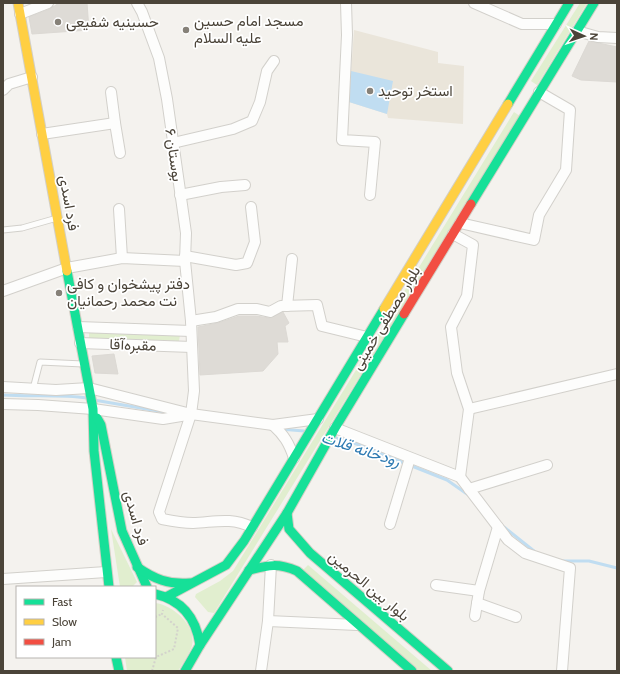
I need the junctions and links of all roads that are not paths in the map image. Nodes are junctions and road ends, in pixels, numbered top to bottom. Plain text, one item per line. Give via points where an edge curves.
1 (18, 3) edge
2 (48, 3) edge
3 (137, 3) edge
4 (346, 3) edge
5 (474, 3) edge
6 (569, 3) edge
7 (594, 3) edge
8 (20, 14) junction
9 (556, 24) junction
10 (576, 31) junction
11 (617, 38) edge
12 (274, 61) dead end
13 (32, 77) junction
14 (3, 90) edge
15 (111, 92) dead end
16 (539, 92) junction
17 (522, 100) junction
18 (115, 123) junction
19 (42, 134) junction
20 (173, 143) junction
21 (120, 153) dead end
22 (245, 185) dead end
23 (180, 195) junction
24 (370, 195) dead end
25 (251, 207) dead end
26 (120, 209) dead end
27 (58, 218) junction
28 (460, 223) junction
29 (3, 230) edge
30 (453, 234) junction
31 (122, 258) junction
32 (185, 258) junction
33 (292, 259) dead end
34 (67, 268) junction
35 (3, 292) edge
36 (287, 306) junction
37 (190, 316) junction
38 (82, 327) junction
39 (186, 331) junction
40 (366, 337) junction
41 (83, 343) junction
42 (181, 347) junction
43 (192, 347) junction
44 (84, 364) junction
45 (617, 374) edge
46 (3, 387) edge
47 (89, 388) junction
48 (33, 389) junction
49 (3, 404) edge
50 (93, 409) junction
51 (469, 409) junction
52 (191, 414) junction
53 (317, 420) junction
54 (272, 425) junction
55 (335, 428) junction
56 (294, 458) junction
57 (410, 458) junction
58 (547, 465) dead end
59 (460, 476) junction
60 (469, 489) junction
61 (287, 513) junction
62 (390, 524) dead end
63 (252, 527) junction
64 (498, 528) junction
65 (304, 562) junction
66 (271, 565) junction
67 (137, 567) junction
68 (249, 570) junction
69 (106, 572) junction
70 (3, 579) edge
71 (196, 582) junction
72 (436, 585) dead end
73 (109, 586) edge
74 (146, 586) edge
75 (479, 591) junction
76 (156, 595) edge
77 (166, 600) junction
78 (477, 602) junction
79 (475, 616) dead end
80 (516, 617) dead end
81 (268, 621) junction
82 (357, 625) junction
83 (200, 645) junction
84 (116, 658) edge
85 (119, 671) edge
86 (185, 671) edge
87 (261, 671) edge
88 (412, 671) edge
89 (448, 671) edge
90 (562, 671) edge

1 - 8 main road, فرد اسدی
2 - 8 street
3 - 20 street, بوستان ۶ via 159,58
4 - 24 street via 342,140 375,142
5 - 9 street via 522,24
6 - 9 main road, بلوار مصطفی خمینی
7 - 10 main road, بلوار مصطفی خمینی
8 - 13 main road, فرد اسدی
9 - 17 main road, بلوار مصطفی خمینی
10 - 11 street via 598,37
10 - 16 main road, بلوار مصطفی خمینی
12 - 20 street via 267,71 260,102 252,121 233,129
13 - 14 street via 9,84
13 - 19 main road, فرد اسدی
15 - 18 street
16 - 17 main road, بلوار مصطفی خمینی
16 - 28 street via 570,110 566,170 539,215 534,240
17 - 28 main road, بلوار مصطفی خمینی
17 - 40 main road, بلوار مصطفی خمینی
18 - 19 street
18 - 21 street
19 - 27 main road, فرد اسدی
20 - 23 street, بوستان ۶
22 - 23 street
23 - 32 street, بوستان ۶ via 186,233
25 - 32 street via 255,242 247,263 236,265
26 - 31 street
27 - 29 lane via 22,228
27 - 34 main road, فرد اسدی
28 - 30 main road, بلوار مصطفی خمینی
30 - 51 street via 473,246 467,296 451,327 457,374
30 - 55 main road, بلوار مصطفی خمینی
31 - 32 street
31 - 34 street
32 - 37 street, بوستان ۶
33 - 36 street
34 - 35 street
34 - 38 main road, فرد اسدی
36 - 37 street via 270,312 238,309 216,317
36 - 40 street via 317,304 322,326
37 - 39 street
38 - 39 street, مقبره‌آقا
38 - 41 street
39 - 42 street
39 - 43 street
40 - 53 main road, بلوار مصطفی خمینی
41 - 42 street, مقبره‌آقا
41 - 44 main road, فرد اسدی
42 - 43 street, مقبره‌آقا
43 - 52 street via 194,391
44 - 47 main road, فرد اسدی
44 - 48 lane via 40,362
45 - 51 street
46 - 48 street
47 - 48 street
47 - 50 main road, فرد اسدی
47 - 52 street
49 - 50 street
50 - 52 street via 163,419
50 - 67 main road, فرد اسدی via 101,425 122,531
50 - 69 main road, فرد اسدی via 94,452
51 - 59 street
52 - 54 street
52 - 63 street via 159,512 162,519 193,523 214,520 239,521
53 - 54 street
53 - 56 main road, بلوار مصطفی خمینی
54 - 56 street via 282,433
55 - 57 street
55 - 61 main road, بلوار مصطفی خمینی
56 - 63 main road, بلوار مصطفی خمینی
57 - 59 street
57 - 62 street
58 - 60 street
59 - 60 street
60 - 64 street
61 - 65 main road, بلوار بین الحرمین via 289,529
61 - 68 main road, بلوار مصطفی خمینی
63 - 71 main road, بلوار مصطفی خمینی via 226,565
64 - 75 street
64 - 90 street via 508,540 525,553 570,568
65 - 66 main road, بلوار بین الحرمین
65 - 82 main road, بلوار بین الحرمین
65 - 89 main road, بلوار بین الحرمین
66 - 68 main road, بلوار بین الحرمین
66 - 81 street
67 - 71 main road via 153,579 165,583 177,585
67 - 74 main road, فرد اسدی
68 - 83 main road, بلوار مصطفی خمینی
69 - 70 street
69 - 73 main road, فرد اسدی
71 - 77 main road, بلوار مصطفی خمینی
72 - 75 street
75 - 78 street
76 - 77 main road
77 - 83 main road via 185,608 192,616 199,631
78 - 79 street
78 - 80 street
81 - 82 street
81 - 87 street
82 - 88 main road, بلوار بین الحرمین
83 - 86 main road, بلوار مصطفی خمینی
84 - 85 main road

